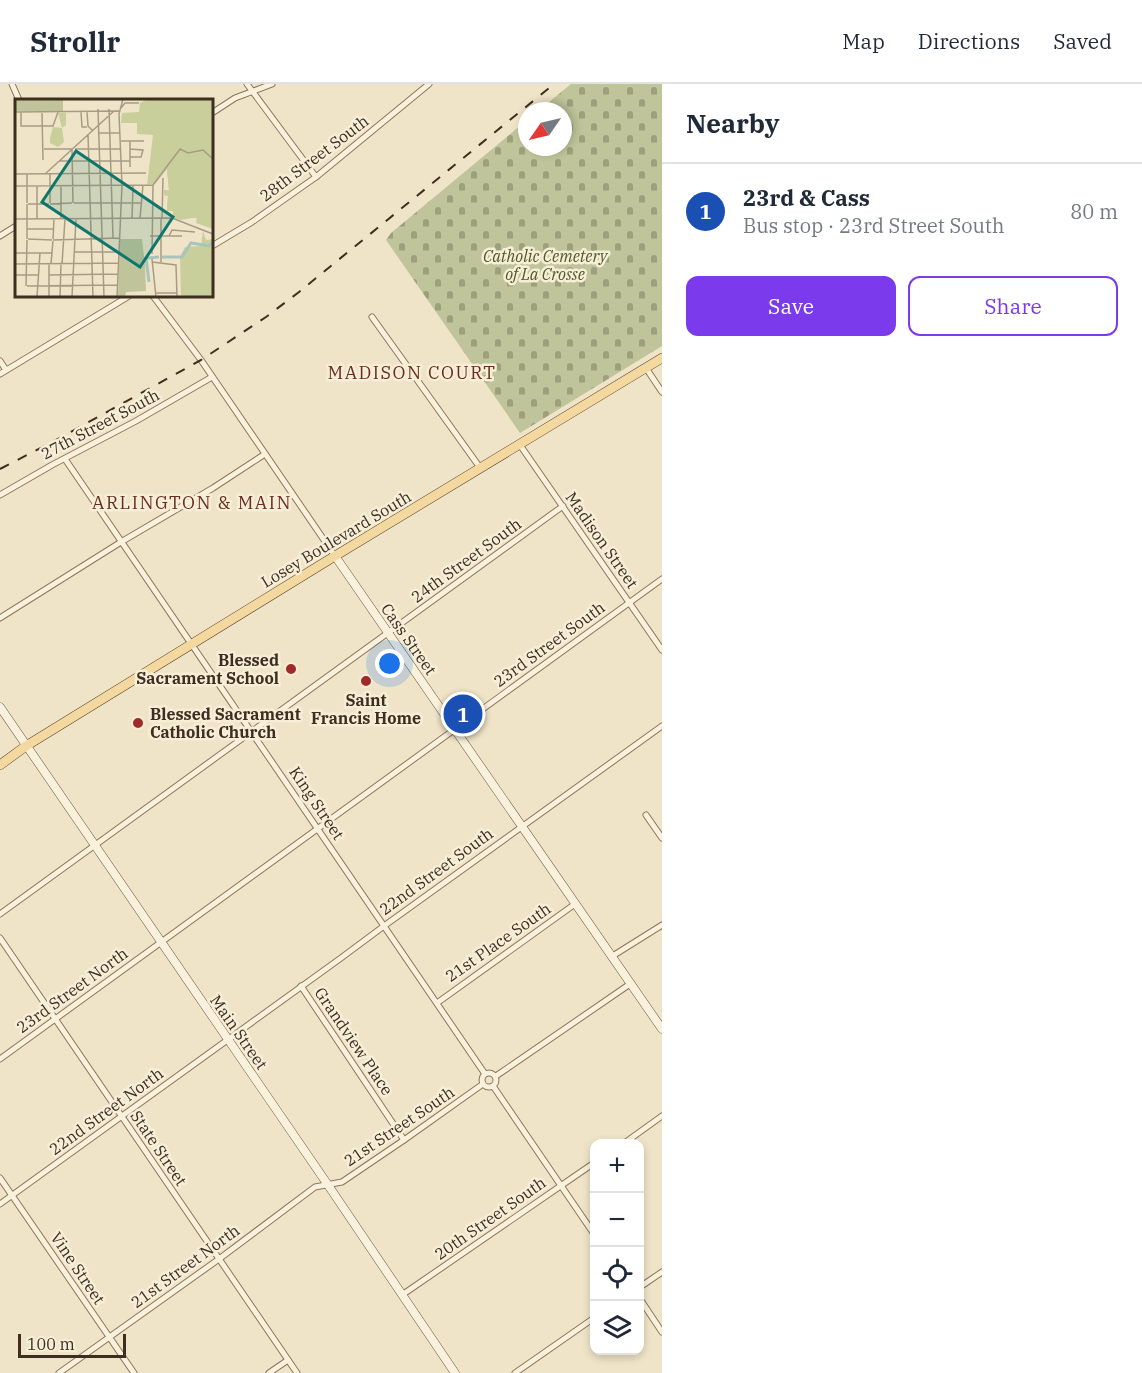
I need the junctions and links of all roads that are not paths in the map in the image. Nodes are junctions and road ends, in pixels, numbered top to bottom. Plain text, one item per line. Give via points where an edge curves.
1 (12, 84) edge
2 (247, 84) edge
3 (272, 84) edge
4 (429, 84) edge
5 (252, 92) junction
6 (18, 99) edge
7 (213, 112) edge
8 (316, 177) junction
9 (15, 227) edge
10 (0, 236) edge
11 (213, 245) edge
12 (127, 297) edge
13 (154, 297) edge
14 (372, 316) dead end
15 (662, 358) edge
16 (0, 361) edge
17 (646, 368) junction
18 (6, 370) junction
19 (0, 374) edge
20 (212, 377) junction
21 (662, 392) edge
22 (520, 445) junction
23 (266, 454) junction
24 (65, 459) junction
25 (481, 469) junction
26 (0, 495) edge
27 (563, 506) junction
28 (121, 542) junction
29 (335, 556) junction
30 (662, 579) edge
31 (630, 603) junction
32 (0, 618) edge
33 (389, 633) junction
34 (192, 644) junction
35 (662, 650) edge
36 (0, 707) edge
37 (662, 726) edge
38 (455, 729) junction
39 (252, 732) junction
40 (26, 746) junction
41 (0, 765) edge
42 (646, 815) dead end
43 (522, 826) junction
44 (318, 829) junction
45 (662, 838) edge
46 (94, 846) junction
47 (575, 904) junction
48 (0, 914) edge
49 (662, 925) edge
50 (384, 926) junction
51 (0, 938) edge
52 (161, 943) junction
53 (611, 957) junction
54 (630, 984) junction
55 (302, 986) junction
56 (436, 1003) junction
57 (54, 1019) junction
58 (662, 1029) edge
59 (227, 1040) junction
60 (0, 1059) edge
61 (485, 1074) junction
62 (496, 1076) junction
63 (483, 1084) junction
64 (493, 1086) junction
65 (121, 1116) junction
66 (662, 1116) edge
67 (628, 1139) edge
68 (404, 1140) junction
69 (590, 1166) edge
70 (0, 1178) edge
71 (328, 1185) junction
72 (561, 1185) junction
73 (12, 1195) junction
74 (0, 1204) edge
75 (590, 1228) edge
76 (219, 1259) junction
77 (662, 1272) edge
78 (644, 1284) edge
79 (402, 1295) junction
80 (640, 1301) edge
81 (590, 1321) edge
82 (662, 1332) edge
83 (108, 1336) junction
84 (288, 1360) junction
85 (59, 1373) edge
86 (134, 1373) edge
87 (269, 1373) edge
88 (297, 1373) edge
89 (455, 1373) edge
90 (515, 1373) edge

1 - 6 street
2 - 5 street
3 - 5 street
4 - 8 street, 28th Street South
5 - 7 street
5 - 8 street
8 - 11 street, 28th Street South
9 - 10 street
12 - 18 street
13 - 20 street, Cass Street
14 - 25 street
15 - 17 main road, Losey Boulevard South
16 - 18 street
17 - 21 street
17 - 22 main road, Losey Boulevard South
18 - 19 street
20 - 23 street, Cass Street
20 - 24 street, 27th Street South
22 - 25 main road, Losey Boulevard South
22 - 27 street, Madison Street
23 - 28 street
23 - 29 street, Cass Street
24 - 26 street, 27th Street South
24 - 28 street, King Street
25 - 29 main road, Losey Boulevard South
27 - 31 street, Madison Street
27 - 33 street, 24th Street South
28 - 32 street
28 - 34 street, King Street
29 - 33 street, Cass Street
29 - 34 main road, Losey Boulevard South
30 - 31 street, 23rd Street South
31 - 35 street, Madison Street
31 - 38 street, 23rd Street South
33 - 38 street, Cass Street
33 - 39 street, 24th Street South
34 - 39 street, King Street
34 - 40 main road, Losey Boulevard South
36 - 40 street, Main Street
37 - 43 street, 22nd Street South
38 - 43 street, Cass Street
38 - 44 street, 23rd Street South
39 - 44 street, King Street
39 - 46 street, 24th Street South
40 - 41 main road, Losey Boulevard South
40 - 46 street, Main Street
42 - 45 street
43 - 47 street, Cass Street
43 - 50 street, 22nd Street South
44 - 50 street, King Street
44 - 52 street, 23rd Street South
46 - 48 street, 24th Street South
46 - 52 street, Main Street
47 - 53 street, Cass Street
47 - 56 street, 21st Place South
49 - 53 street
50 - 55 street, 22nd Street South
50 - 56 street, King Street
51 - 57 street, State Street
52 - 57 street, 23rd Street North
52 - 59 street, Main Street
53 - 54 street, Cass Street
54 - 58 street, Cass Street
54 - 62 street
55 - 59 street, 22nd Street South
55 - 68 street, Grandview Place
56 - 61 street, King Street
57 - 60 street, 23rd Street North
57 - 65 street, State Street
59 - 65 street, 22nd Street North
59 - 71 street, Main Street
61 - 62 street
61 - 63 street
62 - 64 street
63 - 64 street
63 - 68 street, 21st Street South
64 - 72 street
65 - 73 street, 22nd Street North
65 - 76 street, State Street
66 - 67 street
68 - 71 street, 21st Street South via 342,1182
69 - 72 street, 20th Street South
70 - 73 street, Vine Street
71 - 76 street, 21st Street North via 315,1187
71 - 79 street, Main Street
72 - 75 street
72 - 79 street, 20th Street South
73 - 74 street, 22nd Street North
73 - 83 street, Vine Street
76 - 83 street, 21st Street North
76 - 84 street, State Street
77 - 78 street
79 - 89 street, Main Street
80 - 82 street
81 - 90 street
83 - 85 street, 21st Street North
83 - 86 street, Vine Street
84 - 87 street
84 - 88 street, State Street

